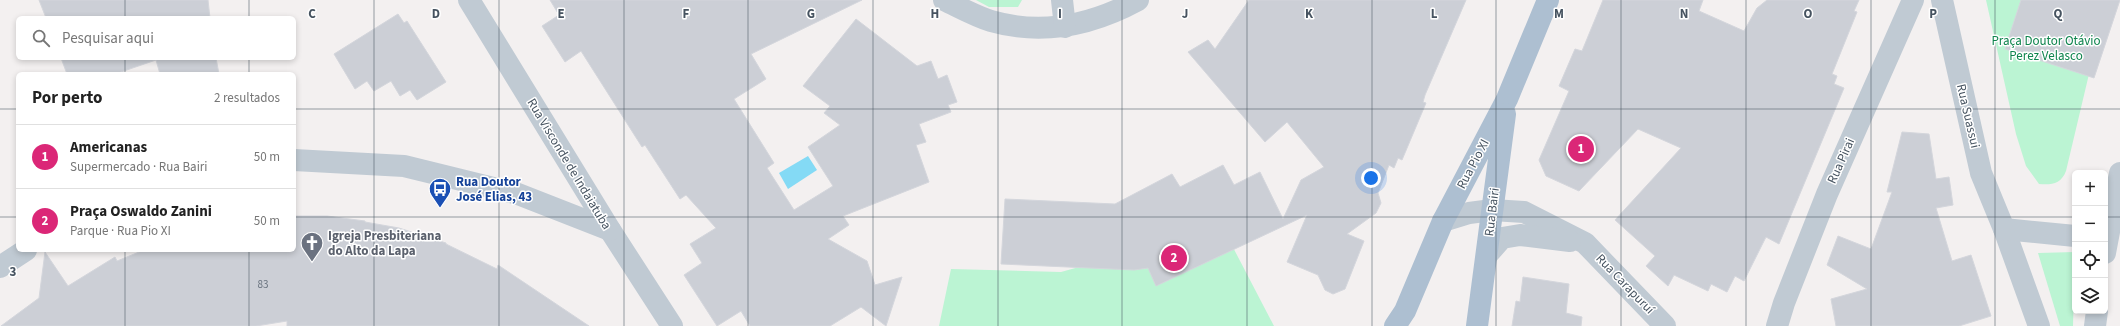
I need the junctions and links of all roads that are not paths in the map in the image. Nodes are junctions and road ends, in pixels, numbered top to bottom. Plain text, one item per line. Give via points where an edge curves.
1 (469, 0) edge
2 (944, 0) edge
3 (1062, 0) edge
4 (1138, 0) edge
5 (1548, 0) edge
6 (1913, 0) edge
7 (1942, 0) edge
8 (1065, 27) junction
9 (1507, 99) junction
10 (296, 160) edge
11 (2120, 173) edge
12 (1492, 210) junction
13 (1443, 220) junction
14 (2004, 229) junction
15 (610, 230) junction
16 (2072, 236) edge
17 (2106, 242) edge
18 (1585, 243) junction
19 (23, 252) edge
20 (1487, 255) junction
21 (0, 267) edge
22 (2097, 314) edge
23 (672, 326) edge
24 (1395, 326) edge
25 (1477, 326) edge
26 (1665, 326) edge
27 (1777, 326) edge
28 (2039, 326) edge
29 (2095, 326) edge

1 - 15 street, Rua Visconde de Indaiatuba
2 - 8 street via 991,21 1021,27
3 - 8 street
4 - 8 street via 1120,10 1085,23
5 - 9 main road, Rua Pio XI
6 - 27 street, Rua Pirai via 1827,194
7 - 14 street, Rua Suassui via 1981,173
9 - 12 main road, Rua Bairi
9 - 13 main road, Rua Pio XI
10 - 15 street via 404,166 518,194
11 - 17 street
12 - 13 street, Rua Carapuruí
12 - 18 street, Rua Carapuruí via 1524,212
12 - 20 main road, Rua Bairi
13 - 24 main road, Rua Pio XI via 1405,311
14 - 16 street
14 - 28 street, Rua Suassui
15 - 23 street, Rua Visconde de Indaiatuba
18 - 20 street, Rua Carapuruí via 1520,235 1502,238
18 - 26 street, Rua Carapuruí
19 - 21 street
20 - 25 main road, Rua Bairi
22 - 29 street

